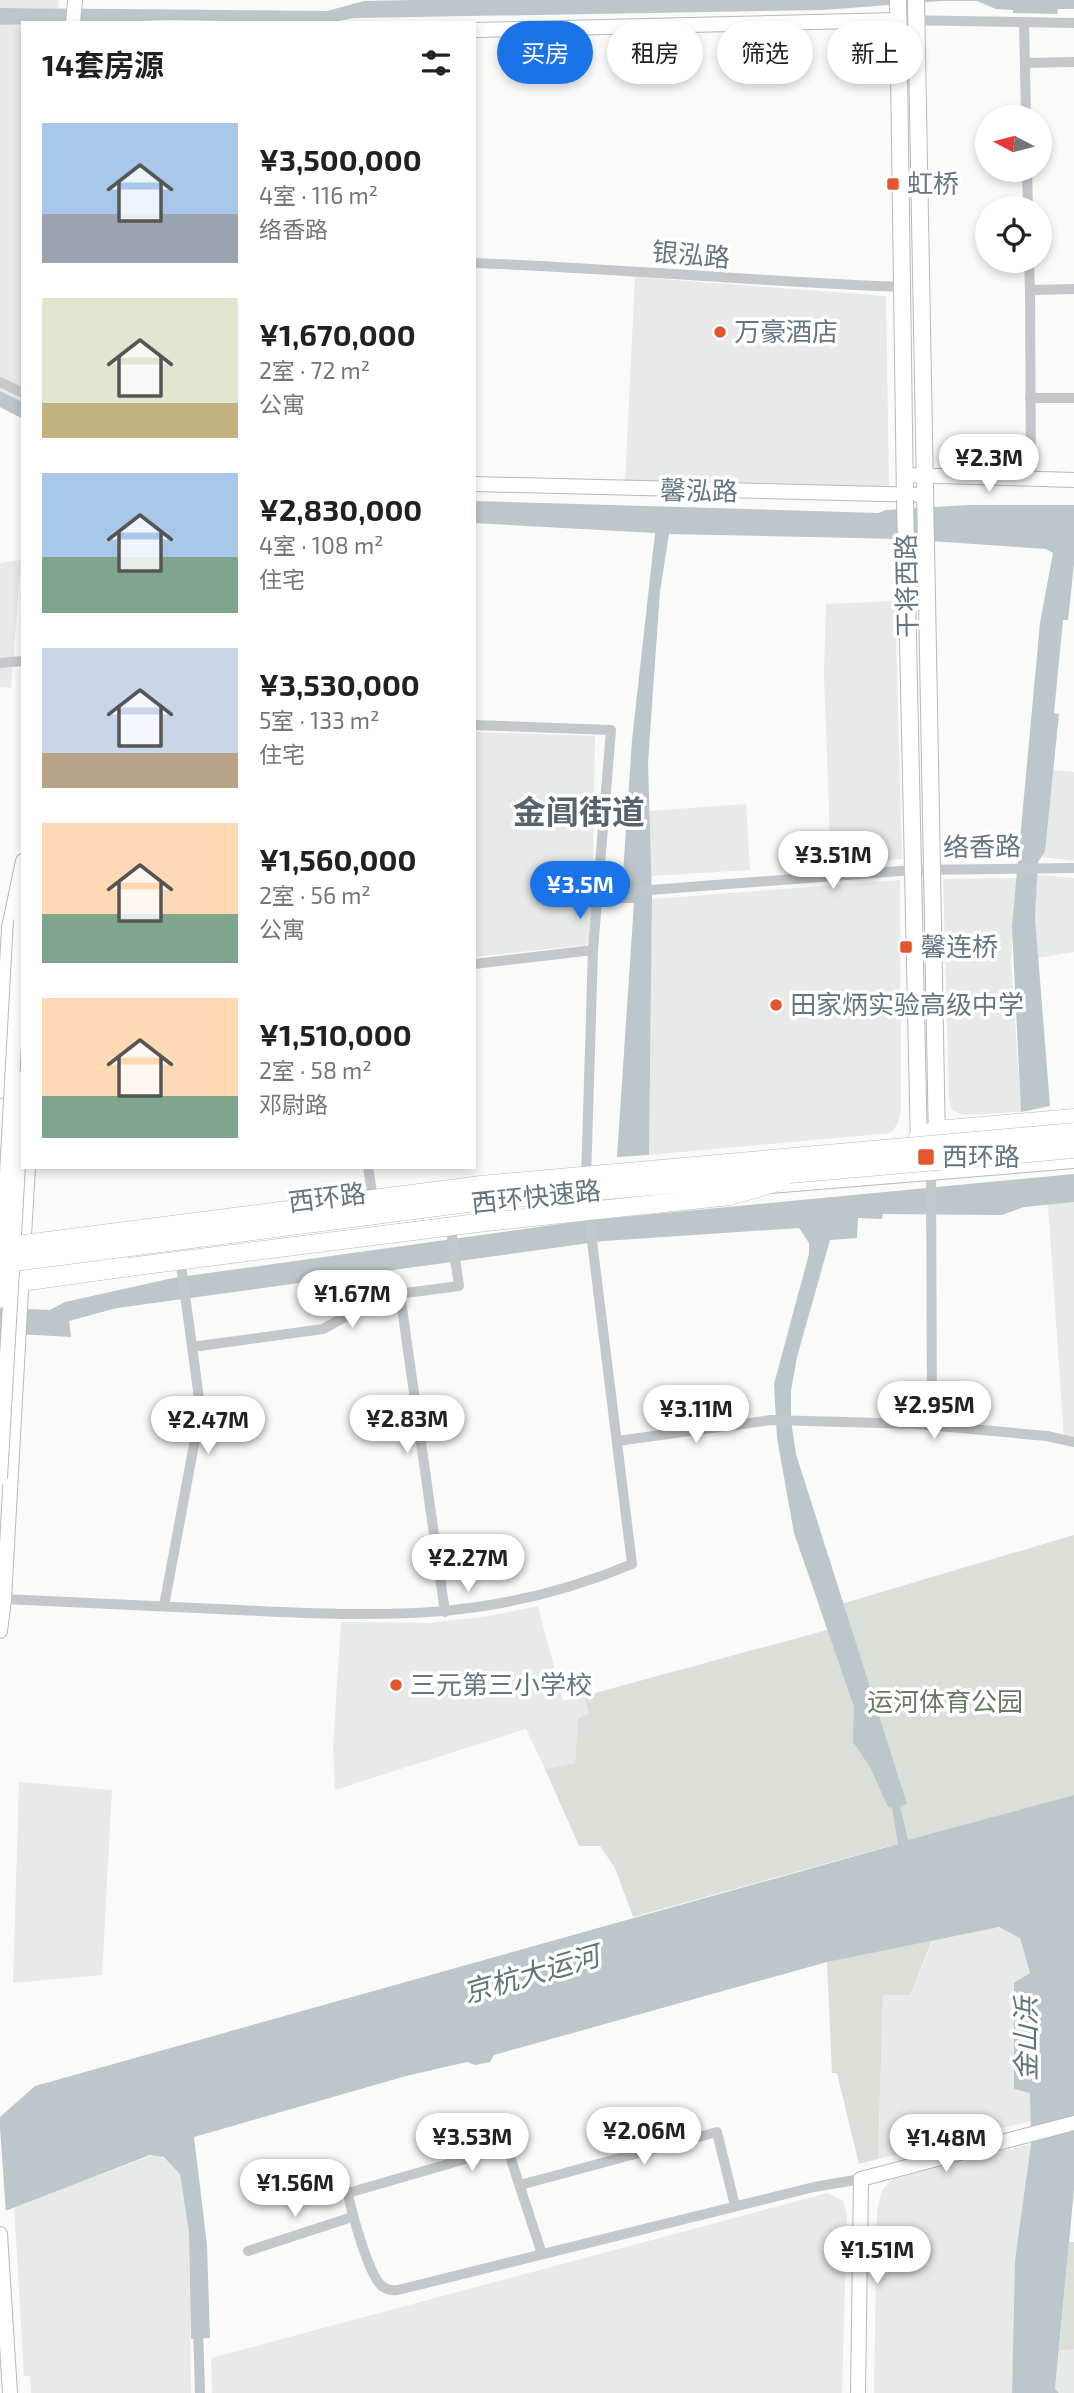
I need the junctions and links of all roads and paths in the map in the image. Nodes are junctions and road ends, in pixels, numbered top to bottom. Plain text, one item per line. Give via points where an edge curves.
1 (78, 2) edge
2 (898, 9) edge
3 (916, 9) edge
4 (73, 21) edge
5 (82, 21) edge
6 (1024, 22) junction
7 (1074, 23) edge
8 (476, 30) edge
9 (1074, 62) edge
10 (1025, 63) junction
11 (1026, 105) edge
12 (476, 263) edge
13 (1029, 273) edge
14 (904, 287) junction
15 (1074, 289) edge
16 (1030, 290) junction
17 (0, 382) edge
18 (21, 392) edge
19 (1030, 398) junction
20 (1074, 398) edge
21 (904, 475) junction
22 (923, 475) junction
23 (1031, 478) junction
24 (1074, 480) edge
25 (476, 484) edge
26 (923, 497) junction
27 (905, 498) junction
28 (21, 661) edge
29 (0, 663) edge
30 (476, 725) edge
31 (911, 780) junction
32 (929, 780) junction
33 (1074, 868) edge
34 (931, 869) junction
35 (913, 870) junction
36 (21, 871) edge
37 (597, 894) junction
38 (21, 920) edge
39 (593, 950) junction
40 (476, 964) edge
41 (2, 1016) edge
42 (0, 1091) edge
43 (21, 1114) edge
44 (1074, 1118) edge
45 (1074, 1124) edge
46 (1074, 1132) edge
47 (929, 1142) junction
48 (1074, 1149) edge
49 (1074, 1160) edge
50 (585, 1168) junction
51 (28, 1169) edge
52 (368, 1169) edge
53 (822, 1169) junction
54 (930, 1174) junction
55 (450, 1182) junction
56 (726, 1189) junction
57 (372, 1192) junction
58 (588, 1210) junction
59 (453, 1216) junction
60 (176, 1217) junction
61 (24, 1237) junction
62 (0, 1239) edge
63 (0, 1247) edge
64 (180, 1251) junction
65 (0, 1265) edge
66 (0, 1275) edge
67 (22, 1277) junction
68 (0, 1285) edge
69 (400, 1294) junction
70 (0, 1300) edge
71 (192, 1347) junction
72 (932, 1425) junction
73 (617, 1441) junction
74 (1074, 1442) edge
75 (0, 1478) edge
76 (5, 1599) junction
77 (164, 1606) junction
78 (444, 1612) junction
79 (0, 1631) edge
80 (1074, 2123) edge
81 (861, 2179) junction
82 (520, 2185) junction
83 (735, 2206) junction
84 (352, 2217) junction
85 (0, 2234) edge
86 (248, 2251) dead end
87 (542, 2255) junction
88 (10, 2393) edge
89 (858, 2393) edge

1 - 4 main road
1 - 5 main road
2 - 3 street
2 - 8 main road
2 - 14 main road, 干将西路
3 - 6 street
3 - 22 main road, 干将西路
6 - 7 street
6 - 10 street
9 - 10 street
10 - 11 street
12 - 14 street, 银泓路
13 - 16 street
14 - 21 main road, 干将西路
15 - 16 street
16 - 19 street
17 - 18 street
19 - 20 street
19 - 23 street
21 - 22 main road
21 - 27 main road, 干将西路
22 - 23 main road
22 - 26 main road, 干将西路
23 - 24 main road
25 - 27 main road, 馨泓路
26 - 27 main road, 馨泓路
26 - 32 main road, 干将西路
27 - 31 main road, 干将西路, bridge
28 - 29 street
30 - 37 street via 611,730
31 - 32 main road
31 - 35 main road, 干将西路
32 - 34 main road, 干将西路
33 - 34 street, 络香路
34 - 35 street, 络香路
34 - 47 main road, 干将西路
35 - 37 street, 络香路
35 - 47 main road, 干将西路
36 - 41 main road via 9,928
37 - 39 street
38 - 70 main road, bridge
39 - 40 street
39 - 50 street
41 - 42 main road
43 - 75 main road, bridge
44 - 47 highway
45 - 47 main road, 西环路
46 - 63 highway, 西环快速路, bridge via 481,1185
47 - 50 main road, 西环路
47 - 54 main road, 干将西路
47 - 56 main road via 774,1164
48 - 53 highway, 西环快速路, bridge
49 - 54 main road, 西环路
50 - 55 main road, 西环路
50 - 58 street
51 - 61 main road
52 - 57 street
53 - 65 highway, 西环快速路, bridge via 483,1201
53 - 67 highway, bridge via 730,1196
54 - 56 main road, 西环路
54 - 72 street
55 - 57 main road, 西环路
55 - 59 street
56 - 58 main road, 西环路
57 - 60 main road, 西环路
58 - 59 main road, 西环路
58 - 73 street
59 - 64 main road, 西环路
59 - 69 street via 459,1286
60 - 61 main road, 西环路
60 - 64 street
61 - 62 highway
61 - 67 main road
64 - 67 main road, 西环路
64 - 71 street
66 - 67 main road, 西环路
67 - 68 highway
67 - 76 main road
69 - 71 street via 383,1296 323,1329
69 - 78 street
71 - 77 street via 198,1423
72 - 73 street via 771,1420
72 - 74 street
73 - 78 street via 632,1564 566,1590
76 - 77 street
76 - 79 main road
77 - 78 street via 393,1616
80 - 81 main road
81 - 83 street
81 - 89 main road
82 - 83 street via 717,2132
82 - 84 street via 507,2147 348,2193
82 - 87 street
83 - 87 street
84 - 86 street
84 - 87 street via 377,2281 392,2291
85 - 88 main road

